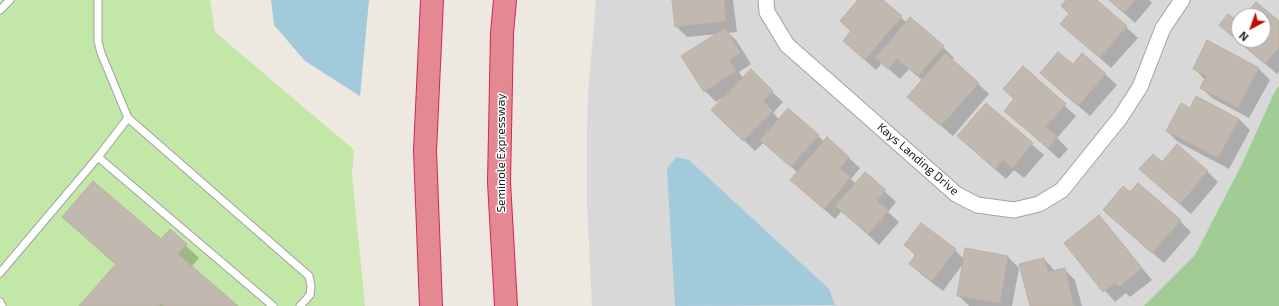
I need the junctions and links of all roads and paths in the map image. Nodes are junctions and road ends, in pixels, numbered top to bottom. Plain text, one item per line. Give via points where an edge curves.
1 (10, 0) edge
2 (98, 0) edge
3 (432, 0) edge
4 (505, 0) edge
5 (766, 0) edge
6 (1182, 0) edge
7 (0, 10) edge
8 (128, 118) junction
9 (98, 157) junction
10 (0, 273) edge
11 (0, 302) edge
12 (2, 306) edge
13 (273, 306) edge
14 (300, 306) edge
15 (431, 306) edge
16 (506, 306) edge

1 - 7 lane
2 - 8 lane via 98,41 101,53
3 - 15 highway via 425,150
4 - 16 highway, Seminole Expressway via 499,182
5 - 6 street, Kays Landing Drive via 767,12 787,45 956,194 977,205 1014,210 1039,204 1062,190 1110,130 1140,87 1163,28
8 - 9 lane
8 - 14 lane via 309,276 310,295
9 - 10 lane
9 - 13 lane
11 - 12 lane

